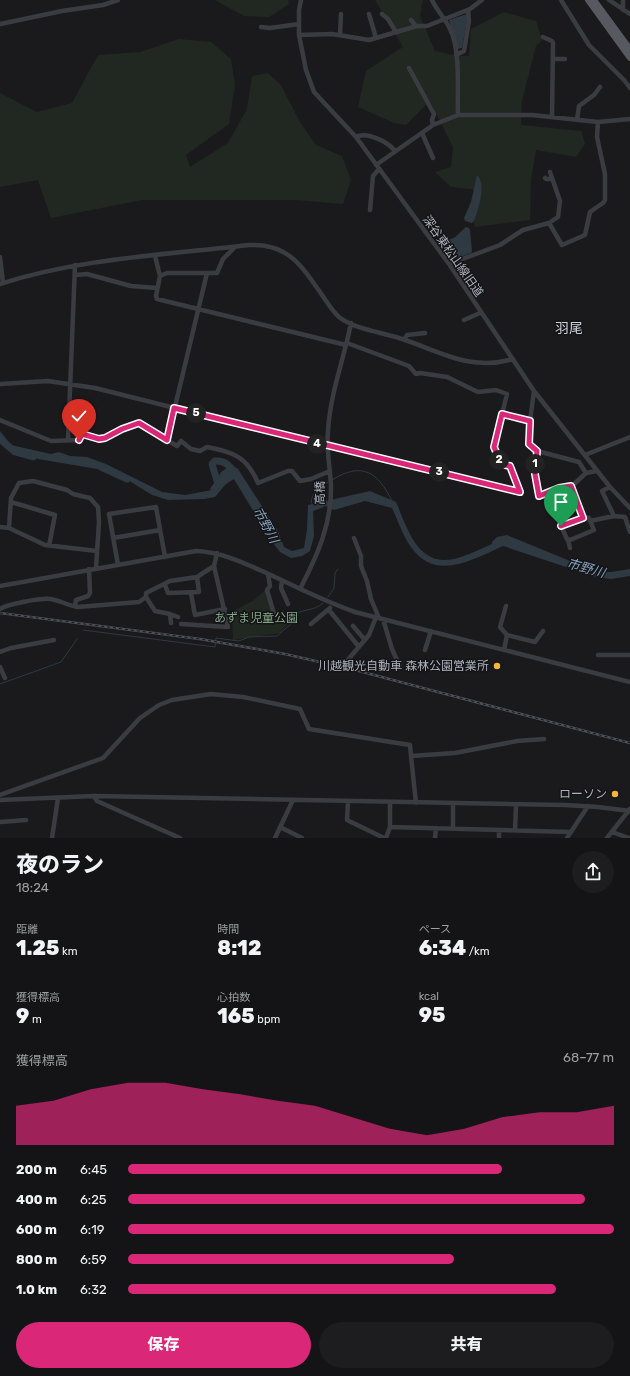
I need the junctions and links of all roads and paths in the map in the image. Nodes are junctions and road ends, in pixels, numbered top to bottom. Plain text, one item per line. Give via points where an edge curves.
1 (118, 0) edge
2 (301, 0) edge
3 (432, 0) edge
4 (482, 0) edge
5 (561, 0) edge
6 (588, 0) edge
7 (594, 0) edge
8 (609, 0) edge
9 (624, 0) edge
10 (468, 10) junction
11 (623, 10) junction
12 (341, 14) dead end
13 (369, 14) dead end
14 (382, 14) dead end
15 (630, 14) edge
16 (444, 19) junction
17 (411, 20) dead end
18 (0, 24) edge
19 (299, 24) junction
20 (416, 26) junction
21 (261, 27) dead end
22 (396, 32) junction
23 (299, 35) junction
24 (340, 35) junction
25 (543, 37) dead end
26 (376, 38) junction
27 (630, 49) edge
28 (456, 55) junction
29 (630, 58) edge
30 (553, 59) junction
31 (565, 59) dead end
32 (409, 68) dead end
33 (600, 87) dead end
34 (630, 88) edge
35 (458, 115) junction
36 (552, 117) junction
37 (630, 119) edge
38 (577, 120) junction
39 (598, 122) junction
40 (433, 124) junction
41 (422, 133) junction
42 (356, 137) junction
43 (395, 151) junction
44 (433, 158) dead end
45 (377, 167) junction
46 (550, 172) dead end
47 (545, 178) dead end
48 (552, 179) junction
49 (370, 210) dead end
50 (549, 223) junction
51 (235, 247) junction
52 (155, 256) junction
53 (0, 257) edge
54 (449, 264) junction
55 (75, 266) junction
56 (207, 274) junction
57 (75, 275) junction
58 (160, 276) junction
59 (2, 284) edge
60 (157, 288) junction
61 (198, 309) junction
62 (480, 313) junction
63 (464, 320) dead end
64 (351, 324) junction
65 (425, 333) dead end
66 (404, 340) junction
67 (347, 344) junction
68 (513, 359) junction
69 (71, 383) junction
70 (0, 384) edge
71 (534, 391) junction
72 (174, 408) junction
73 (502, 414) junction
74 (0, 420) edge
75 (530, 421) junction
76 (630, 437) edge
77 (68, 440) junction
78 (167, 440) junction
79 (327, 446) junction
80 (537, 451) junction
81 (586, 456) junction
82 (579, 462) junction
83 (330, 472) junction
84 (598, 472) junction
85 (586, 473) junction
86 (571, 486) junction
87 (610, 487) junction
88 (11, 502) junction
89 (630, 508) edge
90 (614, 516) junction
91 (628, 516) edge
92 (583, 518) junction
93 (590, 521) junction
94 (0, 527) edge
95 (9, 528) junction
96 (160, 530) junction
97 (630, 532) edge
98 (113, 538) junction
99 (354, 538) dead end
100 (568, 540) junction
101 (49, 546) junction
102 (570, 548) dead end
103 (97, 551) junction
104 (217, 553) junction
105 (165, 556) junction
106 (118, 565) junction
107 (214, 566) junction
108 (96, 568) junction
109 (89, 570) junction
110 (268, 574) junction
111 (197, 577) junction
112 (282, 581) junction
113 (165, 585) junction
114 (0, 586) edge
115 (300, 589) junction
116 (191, 593) junction
117 (146, 597) junction
118 (288, 604) dead end
119 (333, 604) junction
120 (75, 606) junction
121 (506, 606) dead end
122 (0, 608) edge
123 (225, 609) junction
124 (329, 610) junction
125 (170, 614) junction
126 (274, 614) dead end
127 (178, 617) dead end
128 (379, 618) junction
129 (171, 623) dead end
130 (181, 624) dead end
131 (311, 624) dead end
132 (353, 626) dead end
133 (431, 631) junction
134 (543, 631) dead end
135 (507, 635) junction
136 (54, 640) dead end
137 (365, 640) junction
138 (359, 647) junction
139 (425, 650) dead end
140 (504, 650) junction
141 (0, 652) edge
142 (598, 655) dead end
143 (630, 655) edge
144 (346, 662) dead end
145 (0, 667) edge
146 (400, 667) dead end
147 (6, 678) dead end
148 (630, 682) edge
149 (544, 739) dead end
150 (411, 756) junction
151 (0, 795) edge
152 (94, 796) junction
153 (58, 798) junction
154 (0, 800) edge
155 (293, 800) junction
156 (348, 802) junction
157 (390, 802) junction
158 (416, 802) junction
159 (453, 803) junction
160 (516, 804) junction
161 (588, 806) junction
162 (630, 810) edge
163 (26, 820) dead end
164 (0, 822) edge
165 (280, 827) junction
166 (390, 827) junction
167 (436, 828) junction
168 (453, 829) junction
169 (499, 830) junction
170 (515, 830) junction
171 (572, 832) junction
172 (612, 832) junction
173 (52, 838) edge
174 (180, 838) edge
175 (275, 838) edge
176 (302, 838) edge
177 (385, 838) edge
178 (436, 838) edge
179 (499, 838) edge
180 (567, 838) edge
181 (607, 838) edge
182 (629, 838) edge

1 - 18 street
2 - 19 street, 深谷東松山線旧道
3 - 16 street
4 - 10 street
5 - 34 street via 589,45
6 - 29 main road
7 - 27 main road
8 - 11 street
9 - 11 street
10 - 16 street
10 - 28 street via 469,22 464,51
11 - 15 street
12 - 24 street
13 - 26 street
14 - 22 street
16 - 20 street via 427,26
16 - 28 street via 451,30
17 - 20 street
19 - 21 street
19 - 23 street, 深谷東松山線旧道
20 - 22 street
22 - 26 street
23 - 24 street
23 - 42 street, 深谷東松山線旧道 via 306,70 314,92
24 - 26 street via 363,40
25 - 30 street via 552,41
28 - 35 street
30 - 31 street
30 - 36 street
32 - 40 street via 434,114
33 - 38 street via 579,106
35 - 36 street
35 - 40 street
36 - 38 street
37 - 39 street
38 - 39 street
39 - 50 street via 597,137 605,174 603,203 590,212 585,235 562,245
40 - 41 street
41 - 43 street
41 - 44 street
42 - 43 street via 375,138
42 - 45 street, 深谷東松山線旧道
43 - 45 street
45 - 49 street via 373,176
45 - 54 street, 深谷東松山線旧道
46 - 48 street
47 - 48 street
48 - 50 street via 559,198 560,210 558,217
50 - 54 street via 523,230 500,245
51 - 52 street
51 - 56 street via 223,260 217,273
51 - 64 street via 265,246 288,254 302,266 330,308
52 - 55 street
52 - 58 street
53 - 59 street
54 - 62 street, 深谷東松山線旧道
55 - 57 street
55 - 59 street
56 - 58 street
56 - 61 street
57 - 60 street via 87,274 132,286
57 - 69 street
58 - 60 street
60 - 61 street via 157,299
61 - 67 street
61 - 72 street
62 - 63 street
62 - 68 street, 深谷東松山線旧道
64 - 66 street
64 - 67 street, 高橋
65 - 66 street via 407,336
66 - 68 street via 457,360 491,363
67 - 73 street via 409,366 416,374 447,377 478,392 496,390 506,394
67 - 79 street, 高橋 via 329,418
68 - 71 street, 深谷東松山線旧道
69 - 70 street via 27,381
69 - 72 street
69 - 77 street
71 - 75 street
71 - 81 street, 深谷東松山線旧道
72 - 78 street
72 - 79 street
73 - 75 street
73 - 79 street via 494,447 501,464 510,466 520,492
74 - 77 street via 51,441
75 - 80 street via 529,444
76 - 81 street
77 - 78 street via 79,440 82,434 99,439 105,438 139,423
78 - 83 street via 177,446 181,441 191,449 200,451 207,447 237,455 252,469 258,483 288,471 292,471 300,481
79 - 83 street, 高橋
80 - 82 street
80 - 86 street via 535,474 539,496
81 - 82 street
81 - 84 street, 深谷東松山線旧道
82 - 85 street
83 - 115 street, 高橋 via 329,515 316,557
84 - 85 street
84 - 87 street, 深谷東松山線旧道
85 - 86 street
86 - 92 street
87 - 89 street, 深谷東松山線旧道
87 - 90 street via 602,491
88 - 95 street
88 - 101 street via 55,515
88 - 103 street via 19,483 33,481 90,498 98,507
90 - 91 street
90 - 93 street
91 - 97 street
92 - 93 street via 589,518
92 - 100 street via 561,526
93 - 100 street via 594,530
94 - 95 street
95 - 101 street
96 - 98 street
96 - 98 street via 156,507 110,514
96 - 105 street
98 - 106 street
99 - 128 street via 361,556 361,566 368,581 371,600
100 - 102 street
101 - 103 street
103 - 108 street
104 - 105 street via 196,551
104 - 107 street
104 - 110 street
105 - 106 street
106 - 108 street
107 - 111 street
107 - 123 street
108 - 109 street
109 - 114 street
109 - 120 street via 90,593 76,600
110 - 112 street
110 - 126 street via 270,586 267,590
111 - 113 street via 179,579
111 - 116 street via 199,592
112 - 115 street
112 - 118 street via 281,588
113 - 116 street via 168,593
113 - 117 street via 146,593
115 - 119 street
116 - 123 street via 195,615
117 - 120 street via 139,602
117 - 125 street via 155,611
119 - 124 street
119 - 128 street
120 - 122 street via 51,599 37,599
121 - 135 street via 500,627
123 - 130 street via 228,627
124 - 131 street
124 - 138 street
125 - 127 street
125 - 129 street
128 - 133 street
128 - 137 street
128 - 146 street
132 - 137 street
133 - 139 street
133 - 140 street
134 - 135 street via 535,642
135 - 140 street
136 - 141 street
137 - 138 street
138 - 144 street
140 - 148 street
142 - 143 street
145 - 147 street
149 - 150 street via 517,740 455,753
150 - 151 street via 410,745 309,729 300,709 243,697 211,694 172,700 159,705 140,718 103,758
150 - 158 street
152 - 153 street
152 - 155 street
152 - 174 street via 97,801
153 - 154 street
153 - 173 street
155 - 156 street
155 - 165 street
156 - 157 street
156 - 177 street via 347,820
157 - 158 street
157 - 166 street
158 - 159 street
159 - 160 street
159 - 168 street
160 - 161 street
160 - 170 street
161 - 162 street
161 - 171 street
162 - 172 street
163 - 164 street
165 - 175 street
165 - 176 street
166 - 167 street
166 - 177 street
167 - 168 street
167 - 178 street
168 - 169 street
169 - 170 street
169 - 179 street
170 - 171 street
171 - 180 street
172 - 181 street
172 - 182 street

